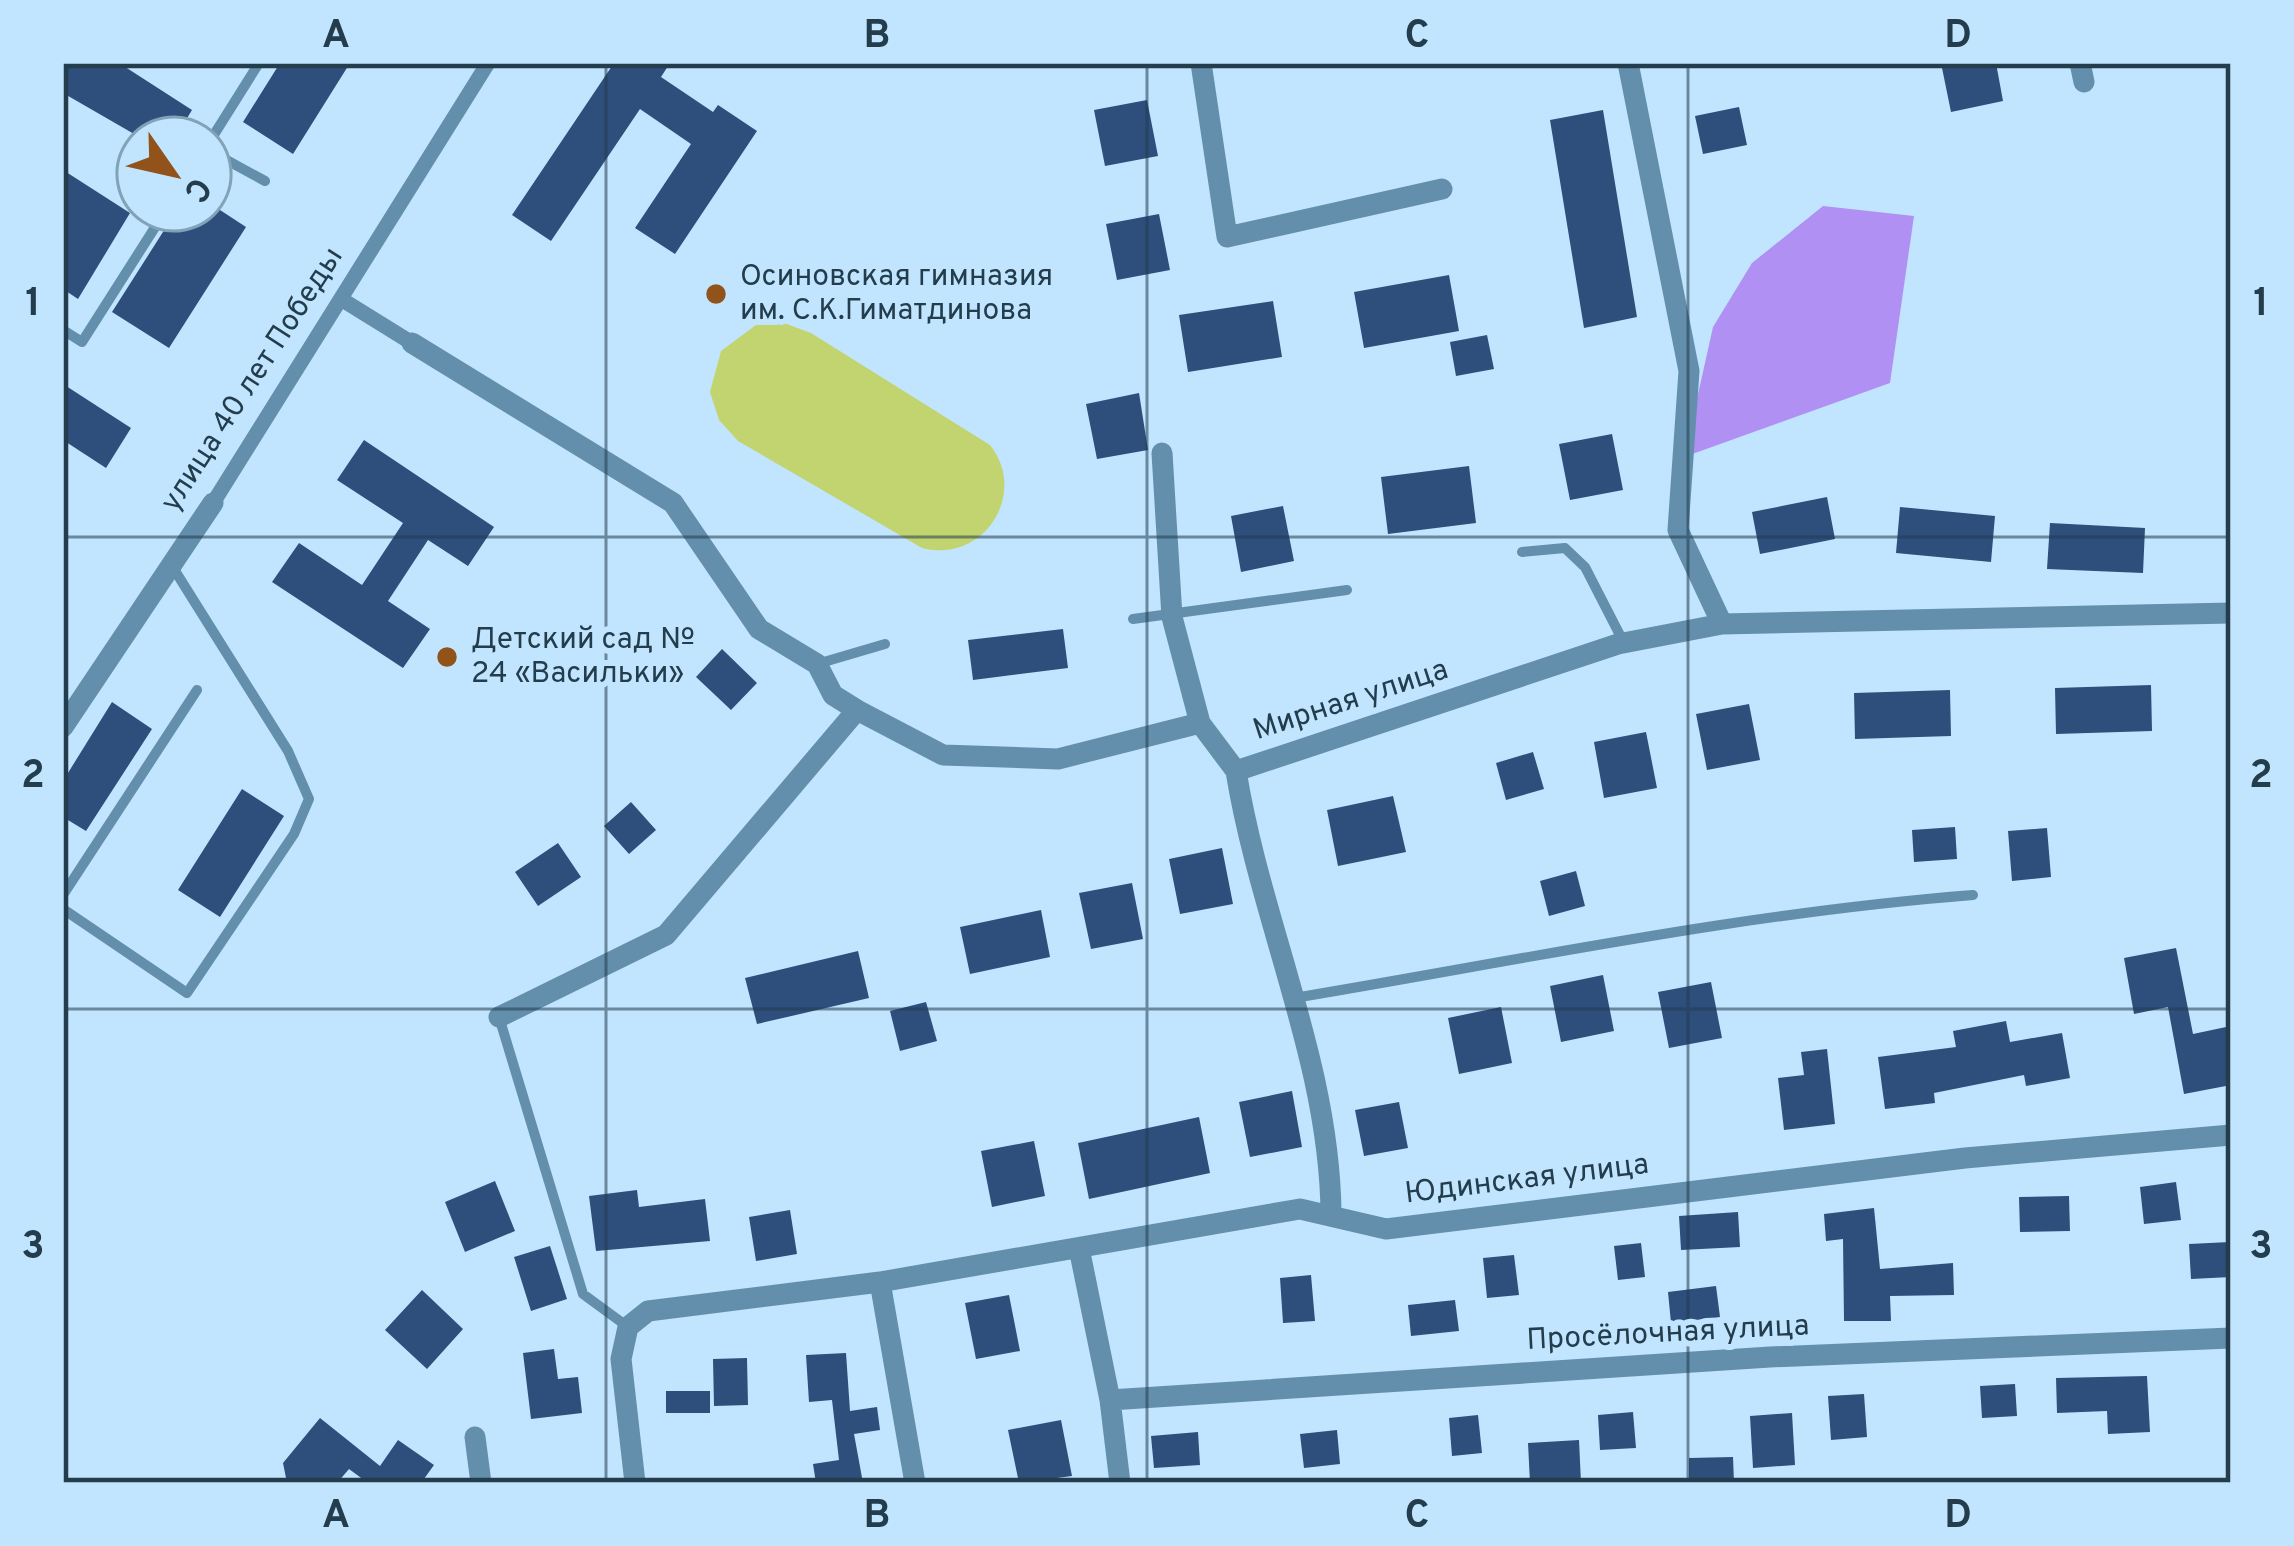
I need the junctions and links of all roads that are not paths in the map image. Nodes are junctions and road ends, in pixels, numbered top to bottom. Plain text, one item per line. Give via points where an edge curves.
1 (260, 63) edge
2 (488, 63) edge
3 (1201, 63) edge
4 (1628, 63) edge
5 (227, 114) edge
6 (234, 164) edge
7 (266, 182) dead end
8 (1442, 189) dead end
9 (151, 234) edge
10 (341, 299) junction
11 (63, 330) edge
12 (412, 343) joint
13 (1162, 453) dead end
14 (213, 503) joint
15 (1522, 552) dead end
16 (170, 562) junction
17 (1347, 590) dead end
18 (2231, 613) edge
19 (1172, 617) junction
20 (1133, 620) dead end
21 (1722, 624) junction
22 (1624, 643) junction
23 (885, 644) dead end
24 (817, 664) junction
25 (197, 690) dead end
26 (857, 710) junction
27 (1200, 723) junction
28 (63, 727) edge
29 (1236, 771) junction
30 (63, 895) edge
31 (1972, 896) dead end
32 (63, 909) edge
33 (1291, 998) junction
34 (499, 1017) joint
35 (2231, 1135) edge
36 (1331, 1214) junction
37 (1078, 1248) junction
38 (880, 1282) junction
39 (628, 1327) junction
40 (2231, 1338) edge
41 (1109, 1400) junction
42 (475, 1437) dead end
43 (481, 1483) edge
44 (635, 1483) edge
45 (915, 1483) edge
46 (1120, 1483) edge

1 - 5 lane
2 - 10 street, улица 40 лет Победы
3 - 8 street via 1227,237
4 - 21 street via 1689,371 1678,530
6 - 7 lane
9 - 11 lane via 82,342
10 - 12 street
10 - 14 street, улица 40 лет Победы
12 - 24 street via 673,503 759,629
13 - 19 street
14 - 16 street, улица 40 лет Победы
15 - 22 lane via 1565,548 1585,567
16 - 28 street, улица 40 лет Победы
16 - 32 lane via 288,751 309,800 188,994
17 - 19 lane
18 - 21 street, Мирная улица
19 - 20 lane
19 - 27 street
21 - 22 street, Мирная улица
22 - 29 street, Мирная улица
23 - 24 lane
24 - 26 street via 833,695
25 - 30 lane
26 - 27 street via 943,755 966,756 1058,759
26 - 34 street via 666,934
27 - 29 street, Мирная улица
29 - 33 street
31 - 33 lane via 1794,911
33 - 36 street via 1330,1149
34 - 39 lane via 583,1294
35 - 36 street, Юдинская улица via 1965,1158 1386,1229
36 - 37 street, Юдинская улица via 1300,1209
37 - 38 street, Юдинская улица
37 - 41 street
38 - 39 street, Юдинская улица via 648,1311
38 - 45 street
39 - 44 street via 621,1359
40 - 41 street, Просёлочная улица via 1770,1357
41 - 46 street
42 - 43 street

